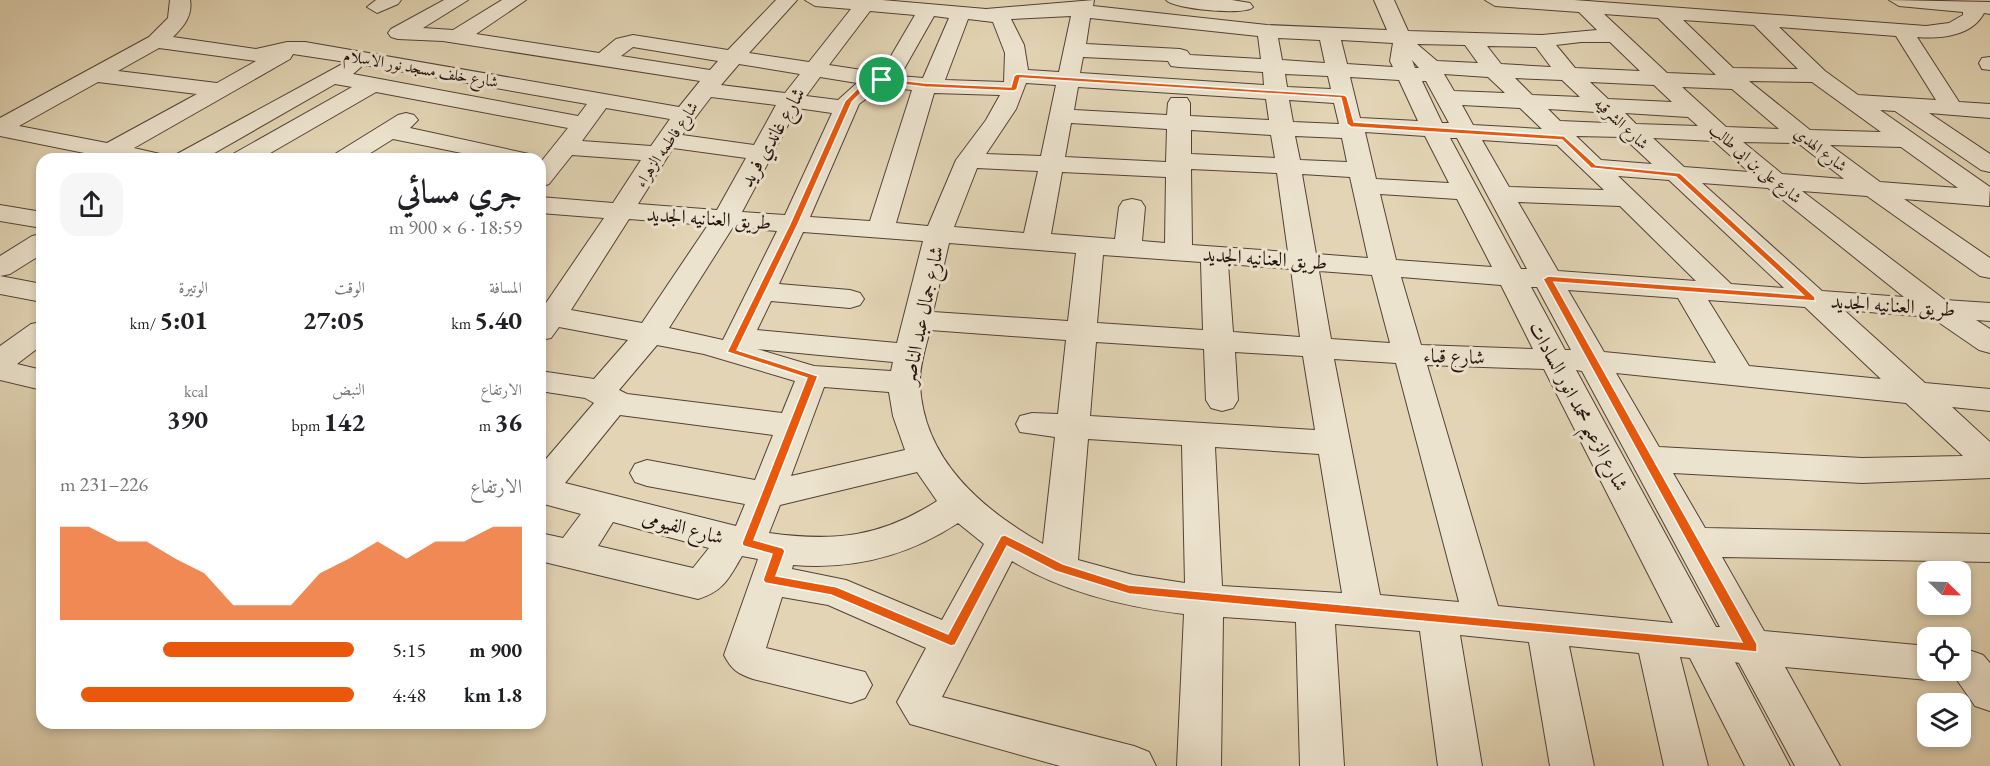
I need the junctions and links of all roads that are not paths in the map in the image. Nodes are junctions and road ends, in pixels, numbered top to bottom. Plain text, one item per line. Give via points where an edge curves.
1 (180, 0) edge
2 (458, 0) edge
3 (516, 0) edge
4 (787, 0) edge
5 (815, 0) edge
6 (1495, 0) edge
7 (1899, 0) edge
8 (866, 3) junction
9 (1585, 7) junction
10 (1981, 7) edge
11 (928, 10) junction
12 (962, 13) junction
13 (1664, 13) junction
14 (1366, 14) dead end
15 (1079, 20) edge
16 (1263, 20) junction
17 (1760, 20) junction
18 (1004, 22) junction
19 (1903, 31) junction
20 (398, 33) junction
21 (1329, 34) junction
22 (1179, 35) edge
23 (1614, 36) junction
24 (457, 37) junction
25 (156, 40) junction
26 (1472, 40) junction
27 (1542, 41) junction
28 (297, 47) junction
29 (1412, 51) edge
30 (732, 56) junction
31 (361, 58) junction
32 (604, 60) junction
33 (1272, 66) junction
34 (814, 69) junction
35 (1338, 69) junction
36 (1494, 70) junction
37 (1568, 74) junction
38 (98, 75) junction
39 (1817, 76) junction
40 (332, 77) junction
41 (1016, 78) junction
42 (1732, 78) junction
43 (932, 79) junction
44 (1068, 79) junction
45 (1658, 79) junction
46 (882, 80) junction
47 (709, 83) junction
48 (372, 85) junction
49 (1179, 86) junction
50 (220, 90) junction
51 (1277, 92) junction
52 (442, 97) junction
53 (1344, 97) junction
54 (602, 101) junction
55 (790, 101) junction
56 (1850, 101) junction
57 (1527, 102) junction
58 (1899, 104) junction
59 (1604, 107) junction
60 (846, 108) junction
61 (1952, 108) junction
62 (1692, 110) junction
63 (1990, 111) edge
64 (685, 115) junction
65 (1061, 116) junction
66 (1179, 123) junction
67 (584, 124) junction
68 (0, 128) edge
69 (1283, 128) junction
70 (1352, 128) junction
71 (1434, 130) junction
72 (389, 131) junction
73 (1630, 131) junction
74 (1465, 132) junction
75 (1559, 133) junction
76 (1719, 134) junction
77 (1805, 137) junction
78 (1906, 140) junction
79 (1127, 144) junction
80 (565, 147) junction
81 (662, 147) junction
82 (111, 151) junction
83 (121, 153) edge
84 (197, 153) edge
85 (253, 153) edge
86 (354, 153) edge
87 (496, 153) edge
88 (762, 153) junction
89 (1984, 158) edge
90 (969, 160) junction
91 (1052, 164) junction
92 (1178, 166) junction
93 (1289, 166) junction
94 (546, 167) edge
95 (1594, 167) junction
96 (1678, 175) junction
97 (1364, 178) junction
98 (1777, 182) junction
99 (1874, 190) junction
100 (1467, 192) junction
101 (1500, 194) junction
102 (1990, 198) edge
103 (1628, 200) junction
104 (546, 205) edge
105 (1132, 207) dead end
106 (622, 211) junction
107 (0, 213) edge
108 (36, 219) edge
109 (725, 219) junction
110 (794, 224) junction
111 (881, 230) junction
112 (939, 234) junction
113 (1036, 242) junction
114 (1090, 245) junction
115 (36, 246) edge
116 (1128, 248) junction
117 (1178, 252) junction
118 (1214, 254) junction
119 (1305, 261) junction
120 (1384, 266) junction
121 (0, 268) edge
122 (1990, 270) edge
123 (1510, 275) junction
124 (1548, 279) junction
125 (0, 285) edge
126 (1687, 289) junction
127 (761, 291) junction
128 (36, 292) edge
129 (1723, 292) junction
130 (850, 299) dead end
131 (1812, 299) junction
132 (1936, 308) junction
133 (1990, 312) edge
134 (546, 317) edge
135 (546, 320) edge
136 (918, 320) junction
137 (1082, 332) junction
138 (651, 333) junction
139 (36, 335) edge
140 (1219, 341) junction
141 (1990, 343) edge
142 (735, 345) junction
143 (1317, 348) junction
144 (1409, 354) junction
145 (1555, 360) junction
146 (0, 361) edge
147 (1593, 361) junction
148 (907, 368) junction
149 (0, 370) edge
150 (813, 376) junction
151 (1740, 377) junction
152 (36, 379) edge
153 (546, 382) edge
154 (1916, 394) junction
155 (606, 397) junction
156 (1222, 400) dead end
157 (1990, 400) edge
158 (1032, 424) dead end
159 (793, 426) junction
160 (1072, 427) junction
161 (1198, 434) junction
162 (1334, 442) junction
163 (924, 458) junction
164 (1648, 459) junction
165 (1990, 461) edge
166 (1990, 466) edge
167 (647, 473) dead end
168 (546, 482) edge
169 (546, 492) edge
170 (766, 495) junction
171 (960, 504) junction
172 (605, 507) junction
173 (1005, 539) junction
174 (1694, 542) junction
175 (1990, 548) edge
176 (556, 551) edge
177 (757, 554) junction
178 (1059, 568) junction
179 (1204, 599) junction
180 (1315, 608) junction
181 (1365, 610) junction
182 (1438, 617) junction
183 (1483, 621) junction
184 (1546, 627) junction
185 (1655, 637) junction
186 (951, 641) junction
187 (1703, 642) junction
188 (1752, 648) junction
189 (1917, 662) edge
190 (851, 685) dead end
191 (1134, 766) edge
192 (1199, 766) edge
193 (1322, 766) edge
194 (1460, 766) edge
195 (1572, 766) edge
196 (1686, 766) edge
197 (1768, 766) edge
198 (1818, 766) edge

1 - 25 street via 177,21
2 - 20 street
3 - 24 street
4 - 30 street, شارع فاطمه الزهراء
5 - 8 street
6 - 9 street
7 - 10 street
8 - 11 street
8 - 34 street, شارع غاندي فريد
9 - 13 street
9 - 23 street, شارع على بن ابى طالب
10 - 19 street via 1960,27
11 - 12 street
11 - 46 street via 895,68
12 - 18 street
12 - 43 street
13 - 17 street
13 - 42 street, شارع الهدي
14 - 29 street
15 - 18 street
15 - 22 street
15 - 22 street
15 - 44 street
16 - 21 street
16 - 22 street
16 - 33 street
17 - 19 street
17 - 39 street
18 - 41 street via 1015,47
19 - 61 street
20 - 24 street
20 - 31 street
21 - 29 street
21 - 35 street
22 - 33 street
22 - 49 street
23 - 27 street
23 - 45 street, شارع على بن ابى طالب
24 - 32 street
25 - 28 street, شارع خلف مسجد نور الاسلام via 256,55
25 - 38 street
26 - 27 street
26 - 29 street
26 - 36 street
27 - 37 street, شارع الشرقيه
28 - 31 street, شارع خلف مسجد نور الاسلام
28 - 50 street
29 - 35 street
29 - 36 street
29 - 57 street
29 - 71 street, شارع الزعيم محمد انور السادات
29 - 74 street, شارع الزعيم محمد انور السادات
30 - 32 street via 629,41
30 - 34 street
30 - 47 street, شارع فاطمه الزهراء
31 - 40 street
31 - 54 street, شارع خلف مسجد نور الاسلام
32 - 47 street
33 - 35 street
33 - 51 street
34 - 46 street
34 - 55 street, شارع غاندي فريد
35 - 53 street
36 - 37 street
36 - 57 street
37 - 45 street
37 - 59 street, شارع الشرقيه
38 - 50 street
38 - 68 street
39 - 42 street
39 - 56 street
40 - 48 street
40 - 84 street
41 - 43 street
41 - 44 street
41 - 90 street, شارع جمال عبد الناصر via 1002,116
42 - 45 street
42 - 77 street, شارع الهدي
43 - 46 street
43 - 111 street
44 - 49 street
44 - 65 street
45 - 62 street, شارع على بن ابى طالب
46 - 60 street via 854,94
47 - 55 street
47 - 64 street, شارع فاطمه الزهراء
48 - 52 street
48 - 85 street
49 - 51 street
49 - 66 street
50 - 82 street
51 - 53 street
51 - 69 street
52 - 67 street
52 - 72 street
53 - 70 street
54 - 64 street, شارع خلف مسجد نور الاسلام
54 - 67 street
55 - 60 street
55 - 88 street, شارع غاندي فريد
56 - 58 street
56 - 78 street
57 - 59 street
57 - 75 street
58 - 61 street
58 - 89 street
59 - 62 street
59 - 73 street, شارع الشرقيه
60 - 110 street
61 - 63 street
62 - 76 street, شارع على بن ابى طالب
64 - 81 street, شارع فاطمه الزهراء
65 - 79 street
65 - 91 street
66 - 69 street
66 - 79 street
66 - 92 street
67 - 80 street
68 - 82 street
69 - 70 street
69 - 93 street
70 - 71 street
70 - 97 street
71 - 74 street
71 - 100 street, شارع الزعيم محمد انور السادات
72 - 86 street
72 - 87 street
73 - 75 street
73 - 76 street
73 - 96 street, شارع الشرقيه
74 - 75 street
74 - 101 street, شارع الزعيم محمد انور السادات
75 - 95 street
76 - 77 street
76 - 98 street, شارع على بن ابى طالب
77 - 78 street
77 - 99 street, شارع الهدي
78 - 102 street
79 - 91 street
79 - 92 street
80 - 81 street
80 - 94 street
81 - 88 street
81 - 106 street, شارع فاطمه الزهراء
82 - 83 street
88 - 109 street, شارع غاندي فريد
90 - 91 street
90 - 112 street, شارع جمال عبد الناصر via 954,189
91 - 113 street
92 - 93 street
92 - 117 street
93 - 97 street
93 - 119 street
95 - 96 street
95 - 103 street
96 - 98 street
96 - 131 street, شارع الشرقيه
97 - 100 street
97 - 120 street
98 - 99 street
98 - 132 street, شارع على بن ابى طالب
99 - 102 street
99 - 122 street, شارع الهدي
100 - 123 street, شارع الزعيم محمد انور السادات
101 - 103 street
101 - 124 street, شارع الزعيم محمد انور السادات
103 - 129 street
104 - 106 street, طريق العنانيه الجديد
105 - 116 street
106 - 109 street, طريق العنانيه الجديد
106 - 134 street, شارع فاطمه الزهراء
107 - 108 street
109 - 110 street, طريق العنانيه الجديد
109 - 138 street, شارع غاندي فريد
110 - 111 street, طريق العنانيه الجديد
110 - 127 street
111 - 112 street, طريق العنانيه الجديد
112 - 113 street, طريق العنانيه الجديد
112 - 136 street, شارع جمال عبد الناصر
113 - 114 street, طريق العنانيه الجديد
114 - 116 street, طريق العنانيه الجديد
114 - 137 street
115 - 121 street
116 - 117 street, طريق العنانيه الجديد
117 - 118 street, طريق العنانيه الجديد
118 - 119 street, طريق العنانيه الجديد
118 - 140 street
119 - 120 street, طريق العنانيه الجديد
119 - 143 street
120 - 123 street, طريق العنانيه الجديد
120 - 144 street
123 - 124 street, طريق العنانيه الجديد
123 - 145 street, شارع الزعيم محمد انور السادات
124 - 126 street, طريق العنانيه الجديد
124 - 147 street, شارع الزعيم محمد انور السادات
125 - 128 street
126 - 129 street, طريق العنانيه الجديد
126 - 151 street
127 - 130 street
127 - 142 street
129 - 131 street, طريق العنانيه الجديد
131 - 132 street, طريق العنانيه الجديد
131 - 154 street, شارع الشرقيه
132 - 133 street, طريق العنانيه الجديد
132 - 141 street, شارع على بن ابى طالب
135 - 138 street
136 - 137 street, شارع قباء
136 - 148 street, شارع جمال عبد الناصر
137 - 140 street, شارع قباء
137 - 160 street
138 - 142 street
138 - 155 street, شارع غاندي فريد
139 - 146 street
140 - 143 street, شارع قباء
140 - 156 street
142 - 148 street
142 - 150 street
143 - 144 street, شارع قباء
143 - 162 street
144 - 145 street, شارع قباء
144 - 183 street
145 - 147 street, شارع قباء
145 - 187 street, شارع الزعيم محمد انور السادات
147 - 151 street, شارع قباء
147 - 164 street, شارع الزعيم محمد انور السادات
148 - 150 street
148 - 163 street, شارع جمال عبد الناصر via 906,408
149 - 152 street
150 - 159 street
151 - 154 street, شارع قباء
153 - 155 street
154 - 157 street, شارع قباء
154 - 165 street, شارع الشرقيه
155 - 159 street
155 - 168 street, شارع غاندي فريد
158 - 160 street
159 - 170 street
160 - 161 street
160 - 178 street
161 - 162 street
161 - 179 street
162 - 181 street
163 - 170 street
163 - 171 street, شارع جمال عبد الناصر
164 - 166 street via 1878,472
164 - 174 street, شارع الزعيم محمد انور السادات
167 - 170 street
169 - 172 street, شارع الفيومى
170 - 177 street
171 - 173 street, شارع جمال عبد الناصر
171 - 177 street, شارع الفيومى via 909,536 879,546 845,552
172 - 176 street
172 - 177 street, شارع الفيومى
173 - 178 street, شارع جمال عبد الناصر
173 - 186 street
174 - 175 street
174 - 188 street, شارع الزعيم محمد انور السادات
176 - 177 street via 698,584
177 - 186 street
177 - 190 street via 747,660
178 - 179 street, شارع جمال عبد الناصر via 1129,590
179 - 180 street, شارع جمال عبد الناصر
179 - 192 street
180 - 181 street, شارع جمال عبد الناصر
180 - 193 street
181 - 182 street, شارع جمال عبد الناصر
182 - 183 street, شارع جمال عبد الناصر
182 - 194 street
183 - 184 street, شارع جمال عبد الناصر
184 - 185 street, شارع جمال عبد الناصر
184 - 195 street
185 - 187 street, شارع جمال عبد الناصر
185 - 196 street
186 - 191 street via 918,702 925,711
187 - 188 street, شارع جمال عبد الناصر
187 - 197 street, شارع الزعيم محمد انور السادات
188 - 189 street, شارع جمال عبد الناصر
188 - 198 street, شارع الزعيم محمد انور السادات

